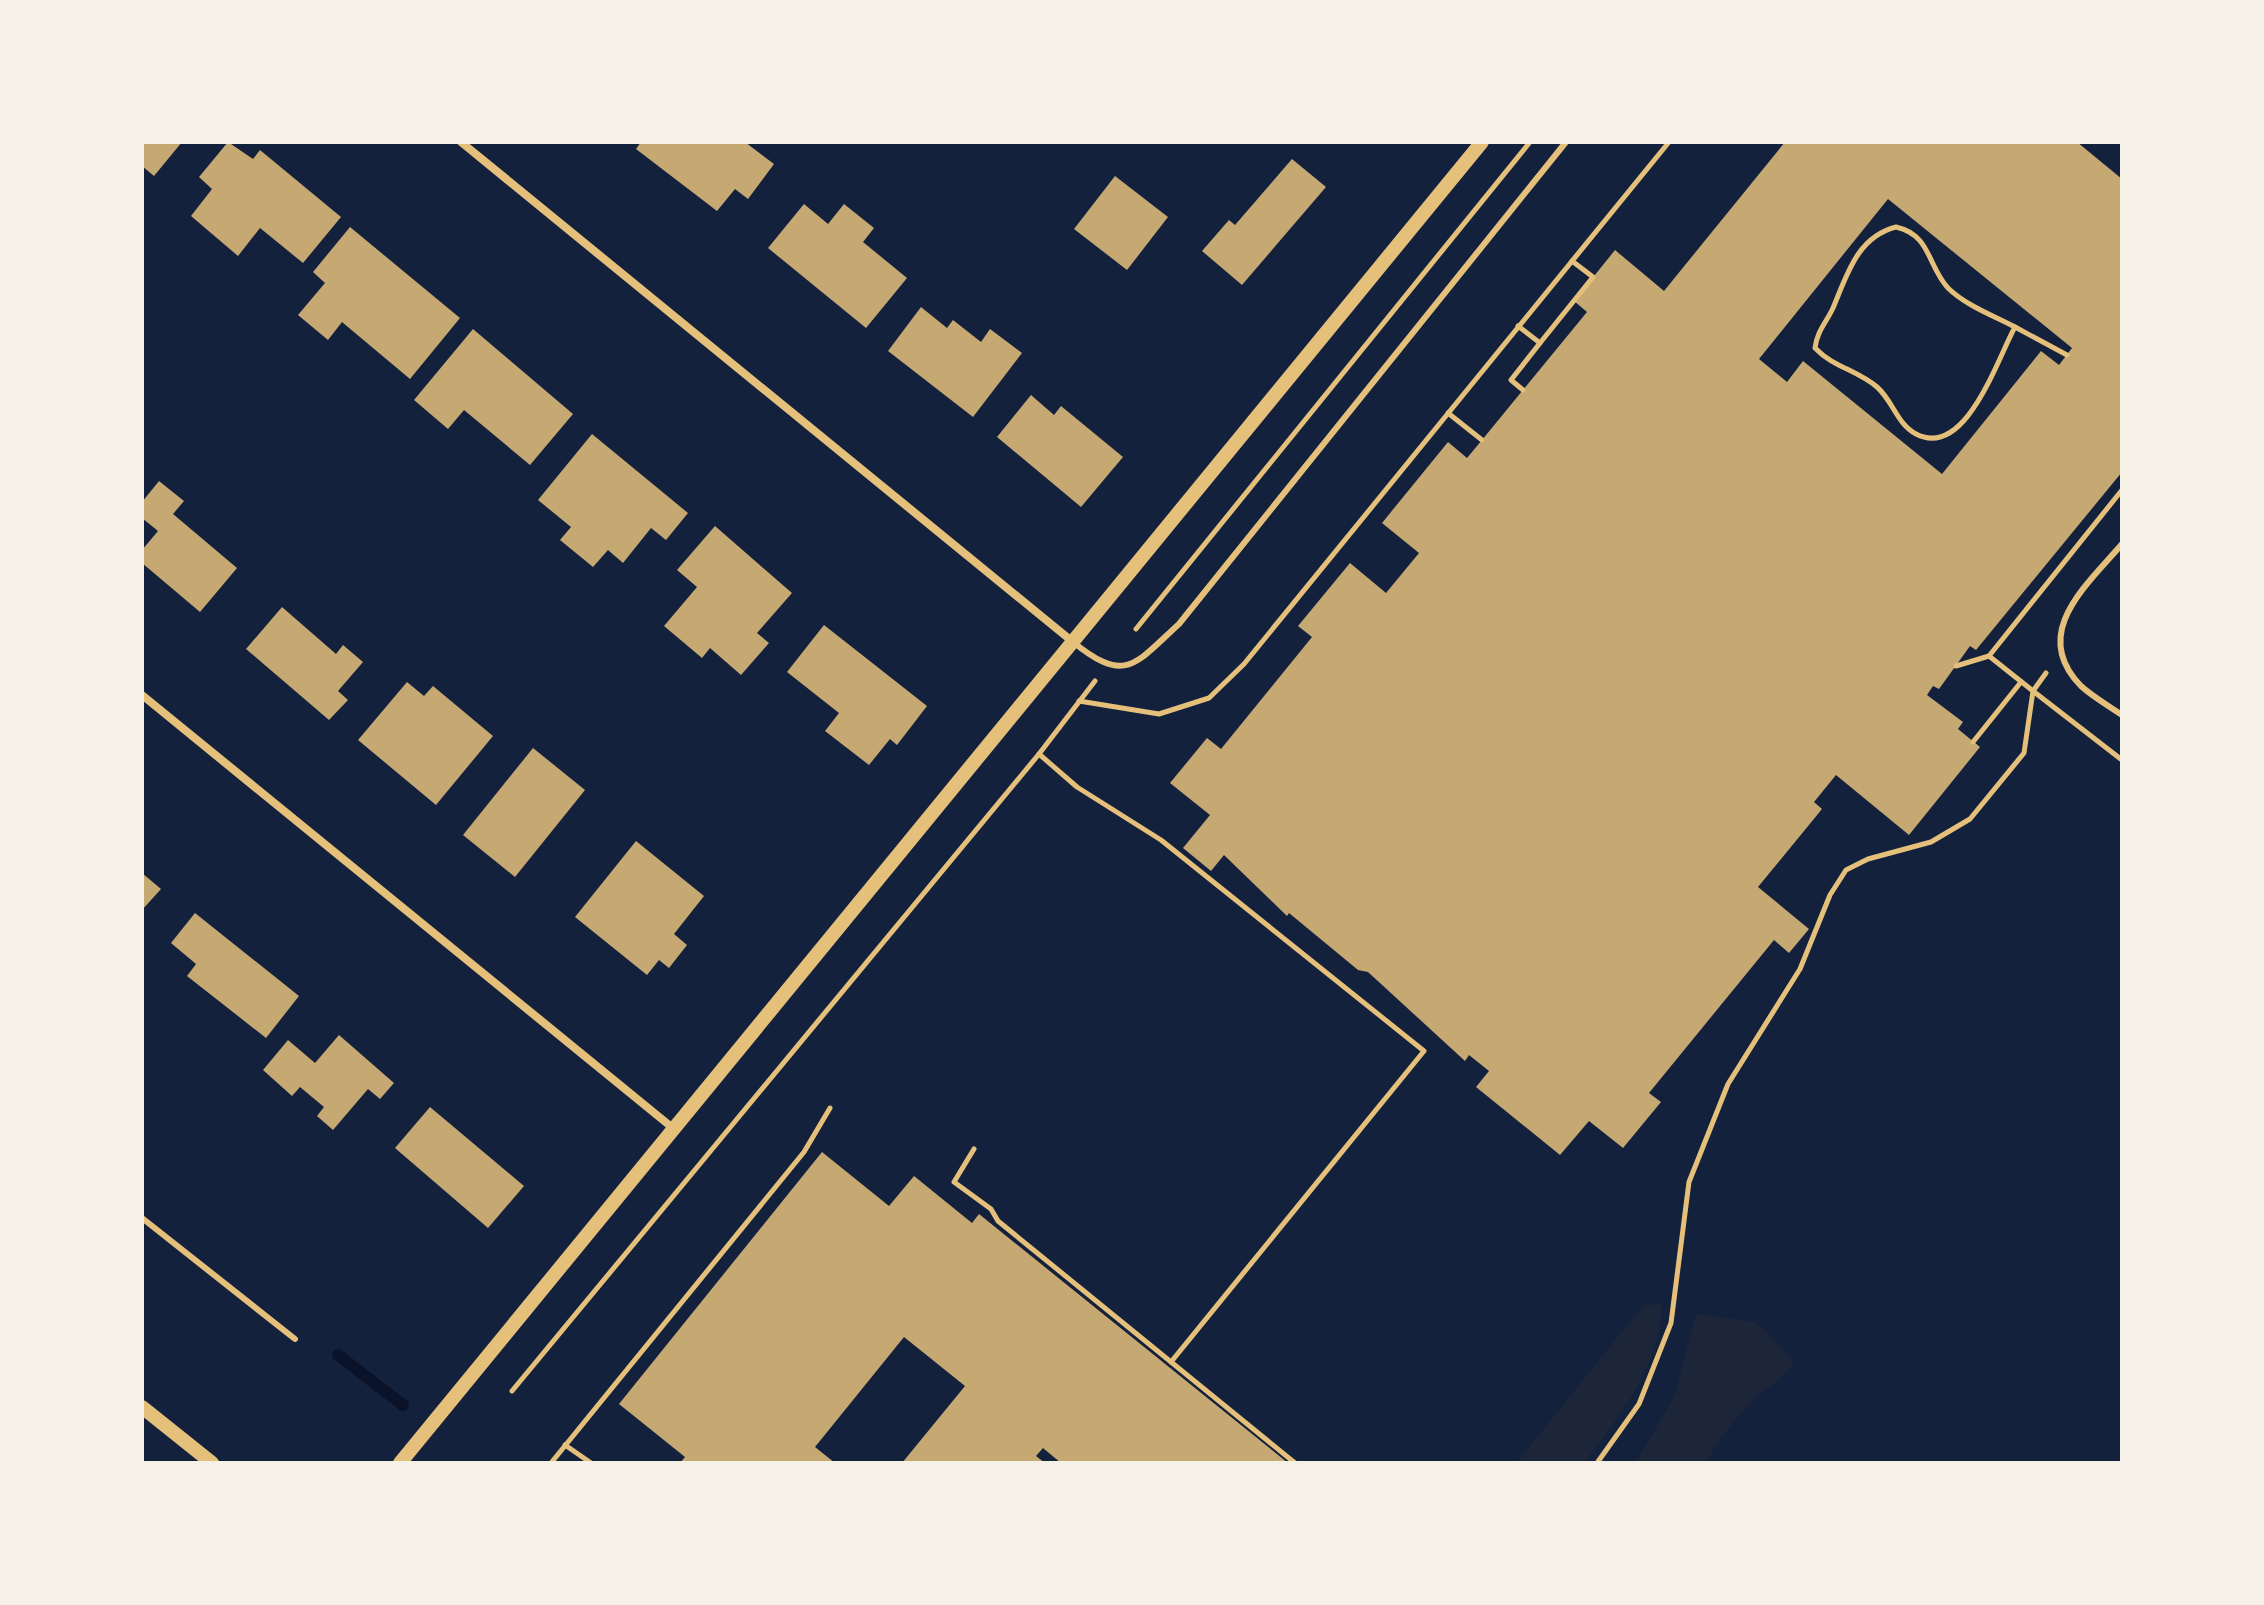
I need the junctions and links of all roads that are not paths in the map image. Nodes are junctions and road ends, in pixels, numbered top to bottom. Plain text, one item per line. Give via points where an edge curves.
1 (461, 142) edge
2 (1566, 142) edge
3 (1475, 144) edge
4 (2122, 544) edge
5 (1073, 642) junction
6 (142, 695) edge
7 (2122, 715) edge
8 (675, 1130) junction
9 (142, 1218) edge
10 (295, 1339) dead end
11 (142, 1407) edge
12 (212, 1463) edge
13 (400, 1463) edge

1 - 5 street
2 - 5 lane via 1179,624 1135,664 1107,666
3 - 5 street
4 - 7 lane via 2073,603 2059,636 2060,655 2081,685
5 - 8 street
6 - 8 street
8 - 13 street
9 - 10 lane
11 - 12 street

